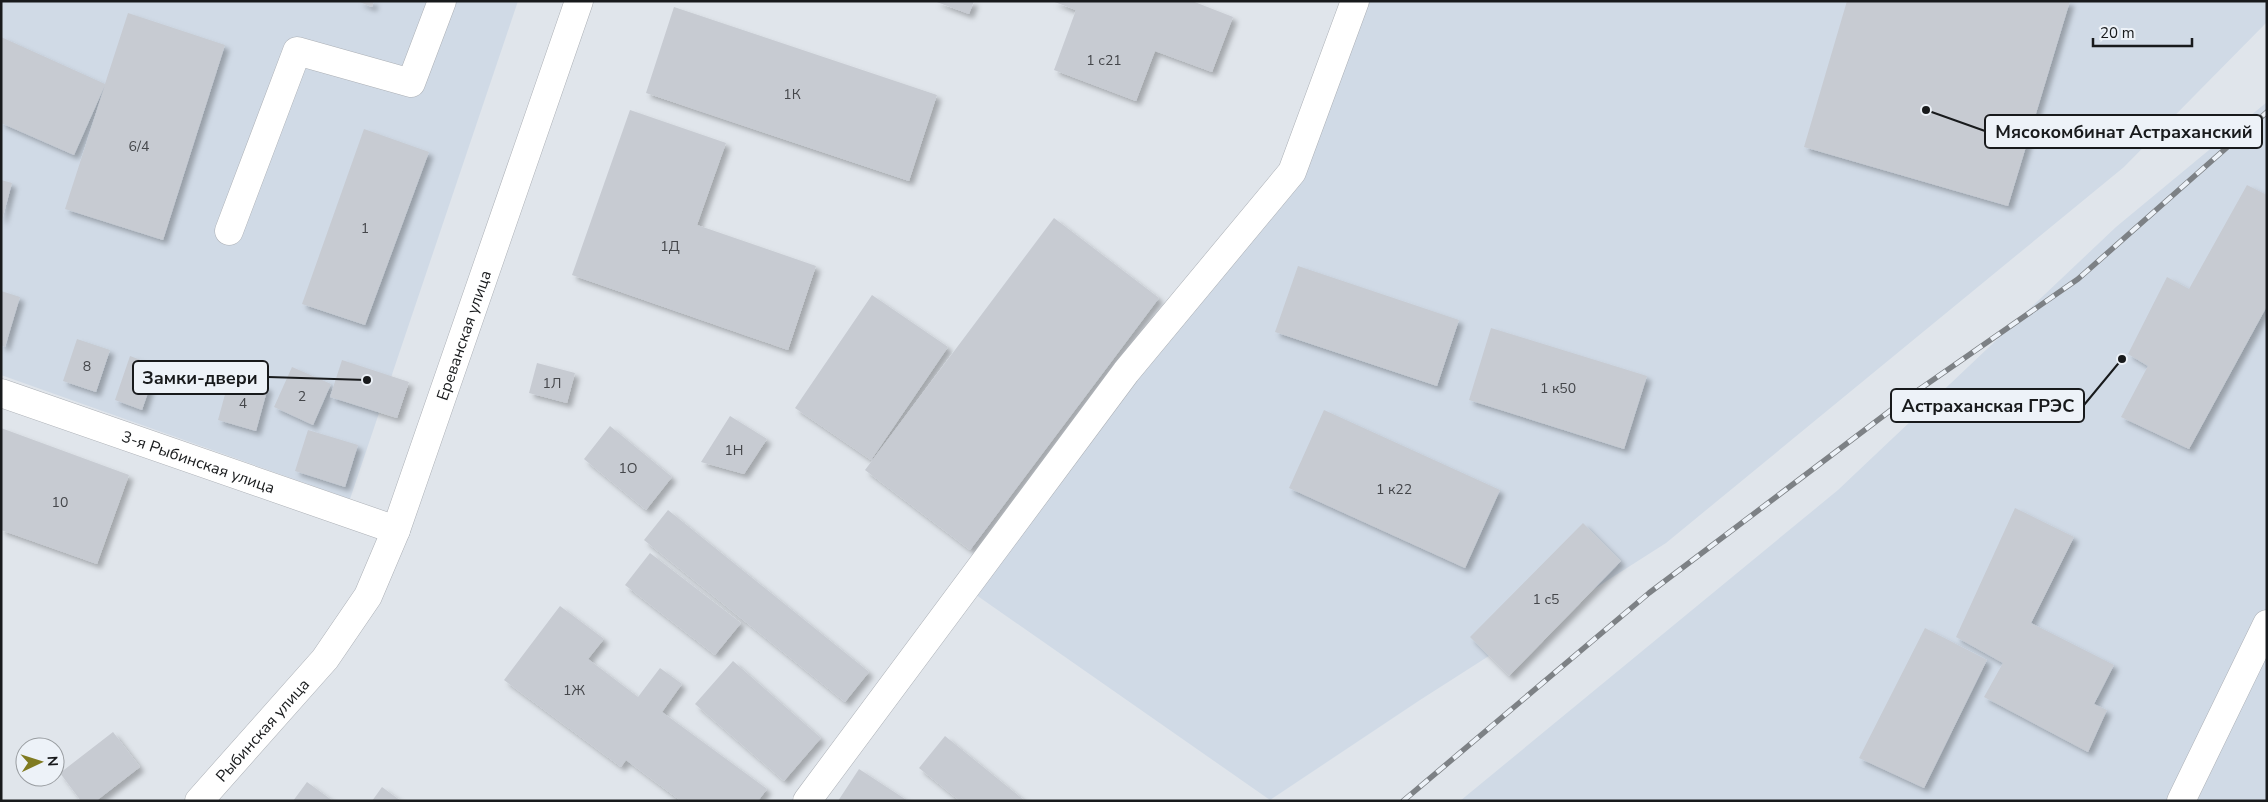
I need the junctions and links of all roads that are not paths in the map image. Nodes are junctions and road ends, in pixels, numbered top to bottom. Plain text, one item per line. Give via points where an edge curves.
1 (442, 1) edge
2 (579, 1) edge
3 (1355, 1) edge
4 (230, 230) dead end
5 (1, 393) edge
6 (396, 530) junction
7 (2267, 624) edge
8 (325, 659) joint
9 (199, 801) edge
10 (807, 801) edge
11 (2181, 801) edge

1 - 4 main road via 411,83 297,51
2 - 6 main road, Ереванская улица
3 - 10 main road via 1292,172 1126,372
5 - 6 main road, 3-я Рыбинская улица
6 - 8 main road, Ереванская улица via 368,596
7 - 11 main road
8 - 9 main road, Рыбинская улица

